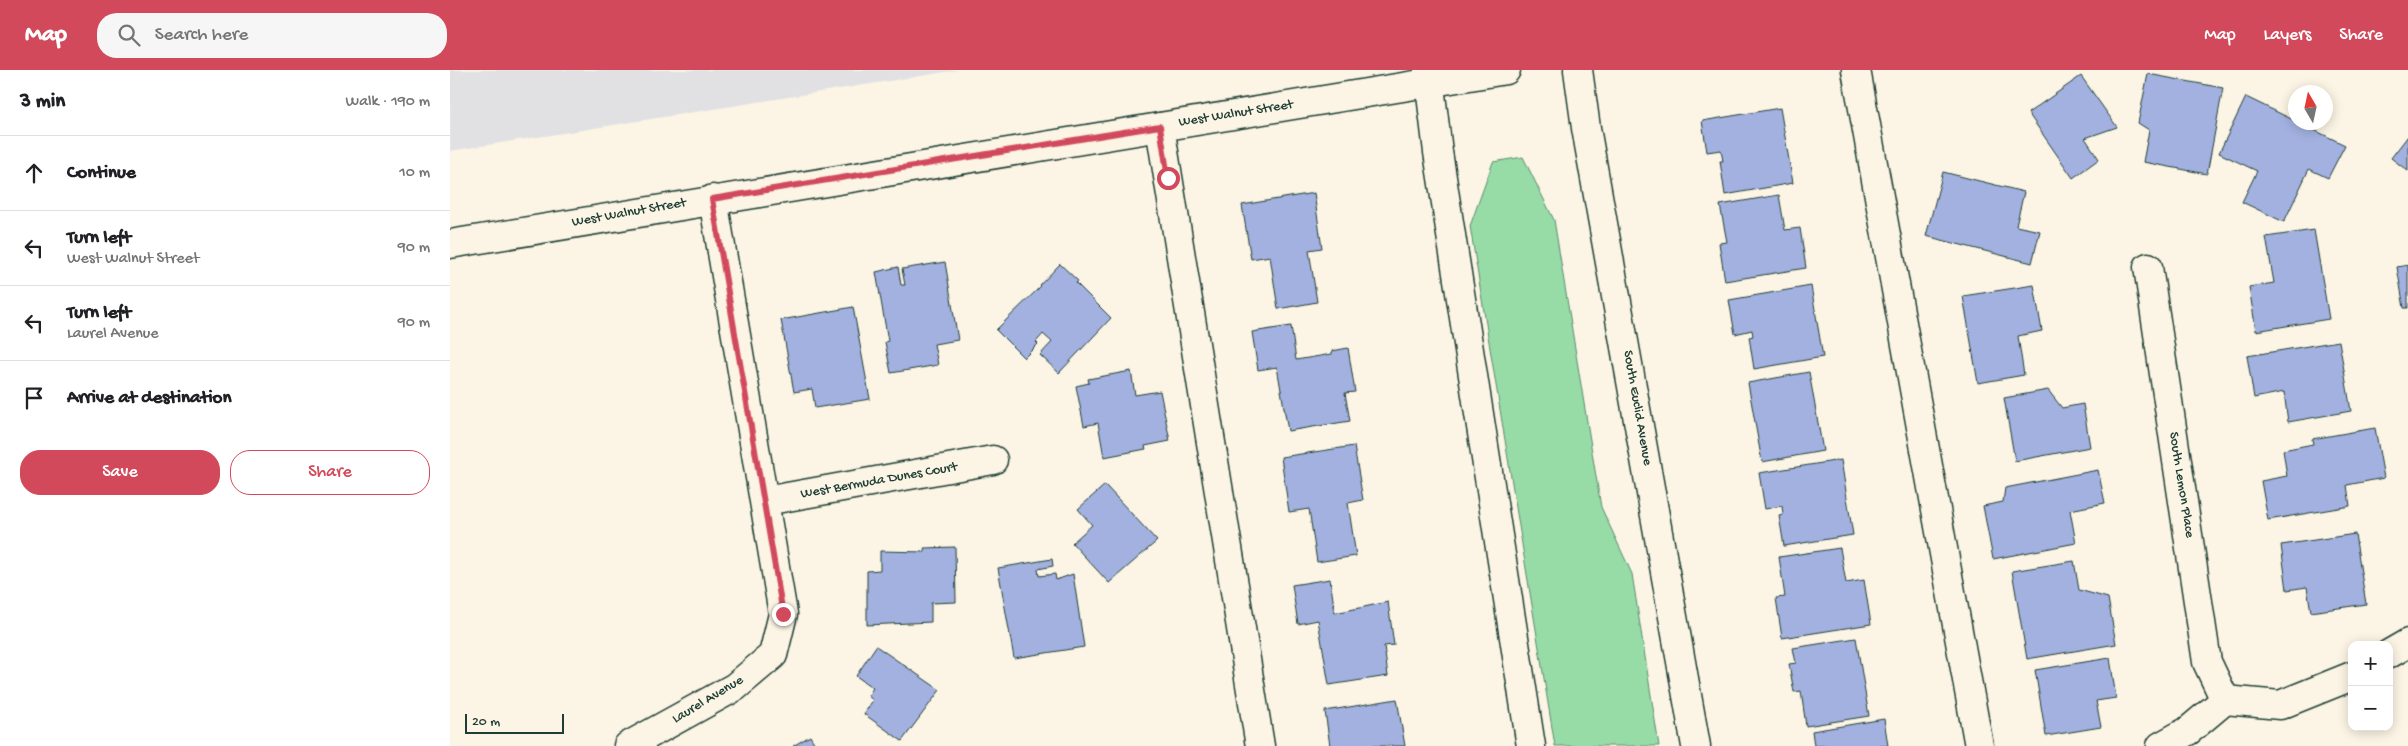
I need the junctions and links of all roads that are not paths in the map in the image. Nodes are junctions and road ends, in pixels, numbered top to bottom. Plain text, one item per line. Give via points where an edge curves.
1 (1506, 70) edge
2 (1578, 70) edge
3 (1856, 70) edge
4 (1429, 76) edge
5 (1160, 126) junction
6 (712, 199) junction
7 (450, 244) edge
8 (2148, 267) dead end
9 (993, 460) dead end
10 (765, 501) junction
11 (2408, 643) edge
12 (2393, 652) edge
13 (2348, 678) edge
14 (2224, 700) junction
15 (628, 746) edge
16 (1260, 746) edge
17 (1531, 746) edge
18 (1696, 746) edge
19 (1979, 746) edge
20 (2161, 746) edge

1 - 4 street, West Walnut Street
2 - 18 street, South Euclid Avenue
3 - 19 street
4 - 5 street, West Walnut Street
4 - 17 street via 1438,152
5 - 6 street, West Walnut Street
5 - 16 street
6 - 7 street, West Walnut Street
6 - 10 street, Laurel Avenue
8 - 14 street, South Lemon Place via 2207,662
9 - 10 street, West Bermuda Dunes Court
10 - 15 street, Laurel Avenue via 783,614 773,655 735,687
11 - 12 street
13 - 14 street via 2280,705
14 - 20 street via 2188,731

